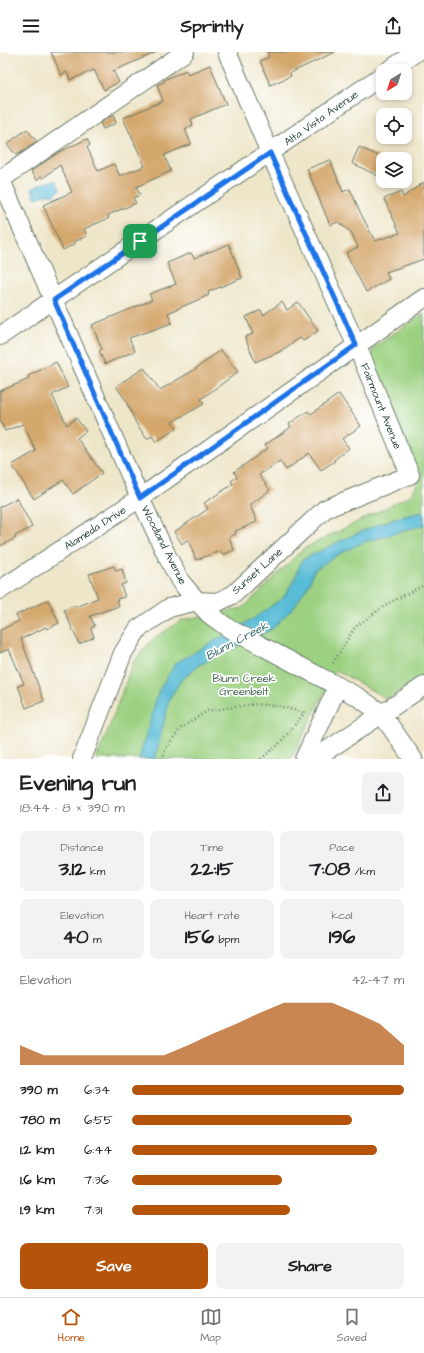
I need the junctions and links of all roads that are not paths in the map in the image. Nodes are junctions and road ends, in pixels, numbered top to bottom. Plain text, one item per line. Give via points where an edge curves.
1 (185, 52) edge
2 (226, 52) edge
3 (416, 52) edge
4 (398, 64) edge
5 (376, 80) edge
6 (270, 153) junction
7 (0, 179) edge
8 (424, 298) edge
9 (54, 300) junction
10 (0, 336) edge
11 (356, 345) junction
12 (410, 476) joint
13 (140, 498) junction
14 (0, 590) edge
15 (203, 608) junction
16 (338, 686) junction
17 (424, 686) edge
18 (381, 713) junction
19 (82, 759) edge
20 (304, 759) edge
21 (314, 759) edge
22 (413, 759) edge

1 - 7 street
2 - 6 street, Fairmount Avenue
3 - 4 street
5 - 6 street, Alta Vista Avenue
6 - 9 street, Alta Vista Avenue
6 - 11 street, Fairmount Avenue
7 - 9 street, Woodland Avenue
8 - 11 street, Alameda Drive
9 - 10 street, Alta Vista Avenue
9 - 13 street, Woodland Avenue
11 - 12 street, Fairmount Avenue
11 - 13 street, Alameda Drive
12 - 15 street, Sunset Lane via 325,509 234,594
13 - 14 street, Alameda Drive
13 - 15 street, Woodland Avenue via 180,581
15 - 16 street, Woodland Avenue via 228,628
15 - 19 street, Sunset Lane via 169,608 138,629 123,653
16 - 18 street, Woodland Avenue
16 - 20 street
17 - 18 street
18 - 21 street
18 - 22 street

